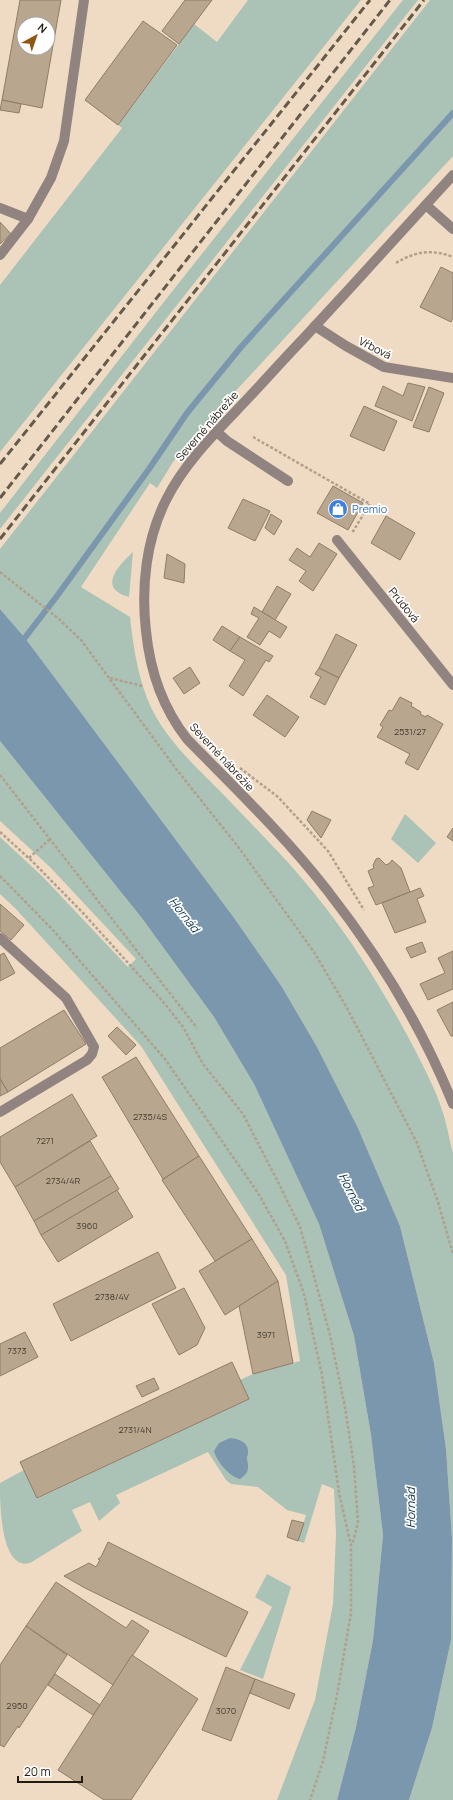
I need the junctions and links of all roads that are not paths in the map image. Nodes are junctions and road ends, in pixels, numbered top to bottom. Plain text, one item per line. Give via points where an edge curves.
1 (84, 0) edge
2 (453, 175) edge
3 (426, 205) junction
4 (0, 208) edge
5 (28, 219) junction
6 (453, 229) edge
7 (0, 255) edge
8 (315, 326) junction
9 (453, 378) edge
10 (217, 432) junction
11 (288, 480) dead end
12 (340, 544) road end
13 (453, 685) edge
14 (0, 938) edge
15 (453, 1104) edge
16 (0, 1112) edge

1 - 5 street via 64,140 51,178
2 - 3 street, Severné nábrežie
3 - 6 street
3 - 8 street, Severné nábrežie
4 - 5 street
5 - 7 street
8 - 9 street, Vŕbová via 384,367
8 - 10 street, Severné nábrežie
10 - 11 street
10 - 15 street, Severné nábrežie via 197,454 166,500 148,554 144,610 157,686 167,709 187,739 271,824 327,889 378,960 412,1016
12 - 13 street, Prúdová
14 - 16 street via 66,998 94,1047 87,1060

